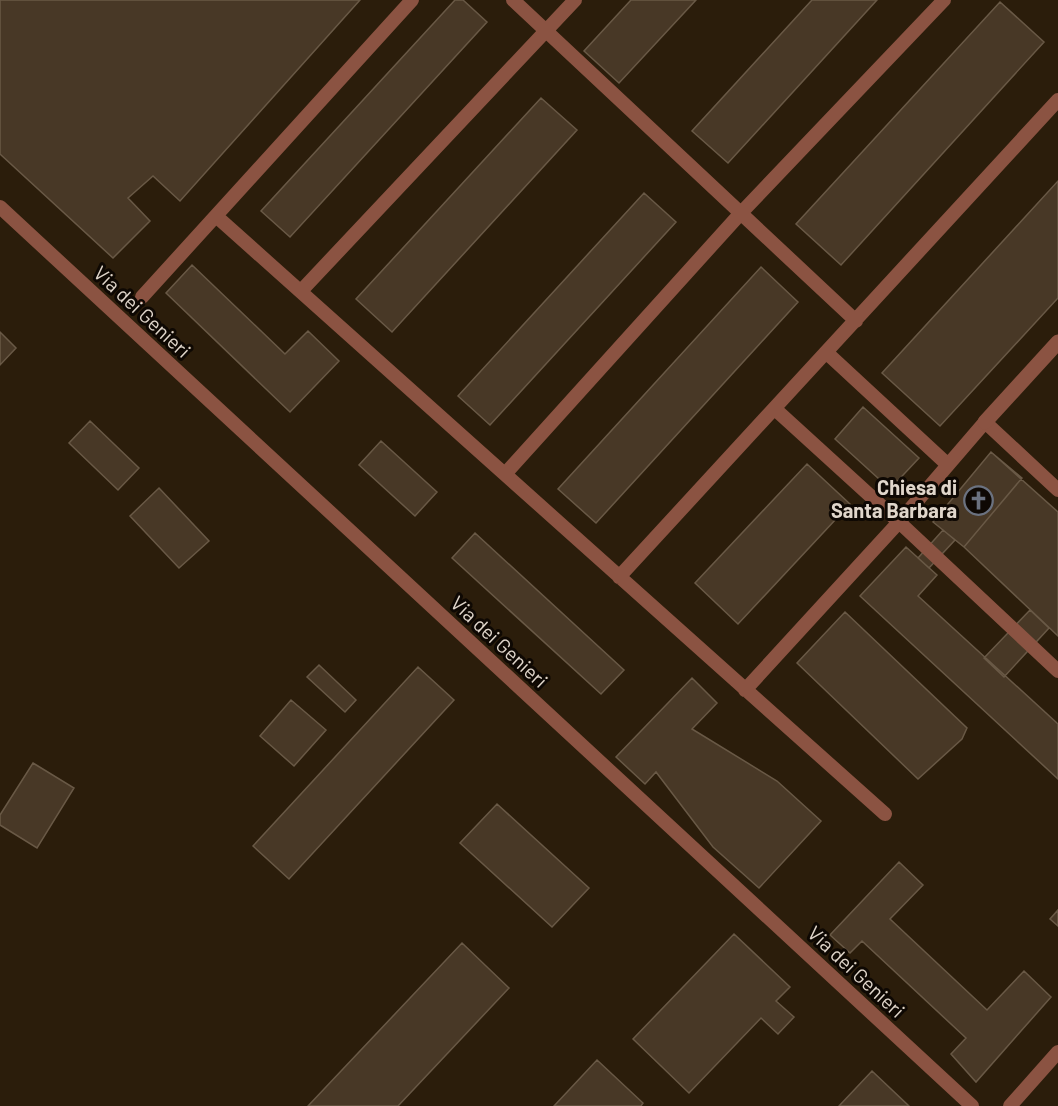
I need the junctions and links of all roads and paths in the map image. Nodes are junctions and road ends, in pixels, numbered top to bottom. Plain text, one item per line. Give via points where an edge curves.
1 (412, 0) edge
2 (513, 0) edge
3 (575, 0) edge
4 (944, 0) edge
5 (546, 32) junction
6 (1058, 100) edge
7 (0, 207) edge
8 (741, 214) junction
9 (216, 216) junction
10 (301, 291) junction
11 (142, 297) dead end
12 (856, 321) junction
13 (1058, 342) edge
14 (827, 353) junction
15 (775, 409) junction
16 (985, 422) junction
17 (948, 465) junction
18 (505, 474) junction
19 (1058, 490) edge
20 (899, 522) junction
21 (620, 577) junction
22 (1058, 671) edge
23 (746, 690) junction
24 (885, 814) dead end
25 (1058, 1052) edge
26 (972, 1106) edge
27 (1010, 1106) edge

1 - 9 lane
2 - 5 lane
3 - 5 lane
4 - 8 lane
5 - 8 lane
5 - 10 lane
6 - 12 lane
7 - 26 lane, Via dei Genieri
8 - 12 lane
8 - 18 lane
9 - 10 lane
9 - 11 lane
10 - 18 lane
12 - 14 lane
13 - 16 street
14 - 15 lane
14 - 17 lane
15 - 20 lane
15 - 21 lane
16 - 17 lane
16 - 19 lane
17 - 20 lane
18 - 21 lane
20 - 22 lane
20 - 23 lane
21 - 23 lane
23 - 24 lane
25 - 27 lane

